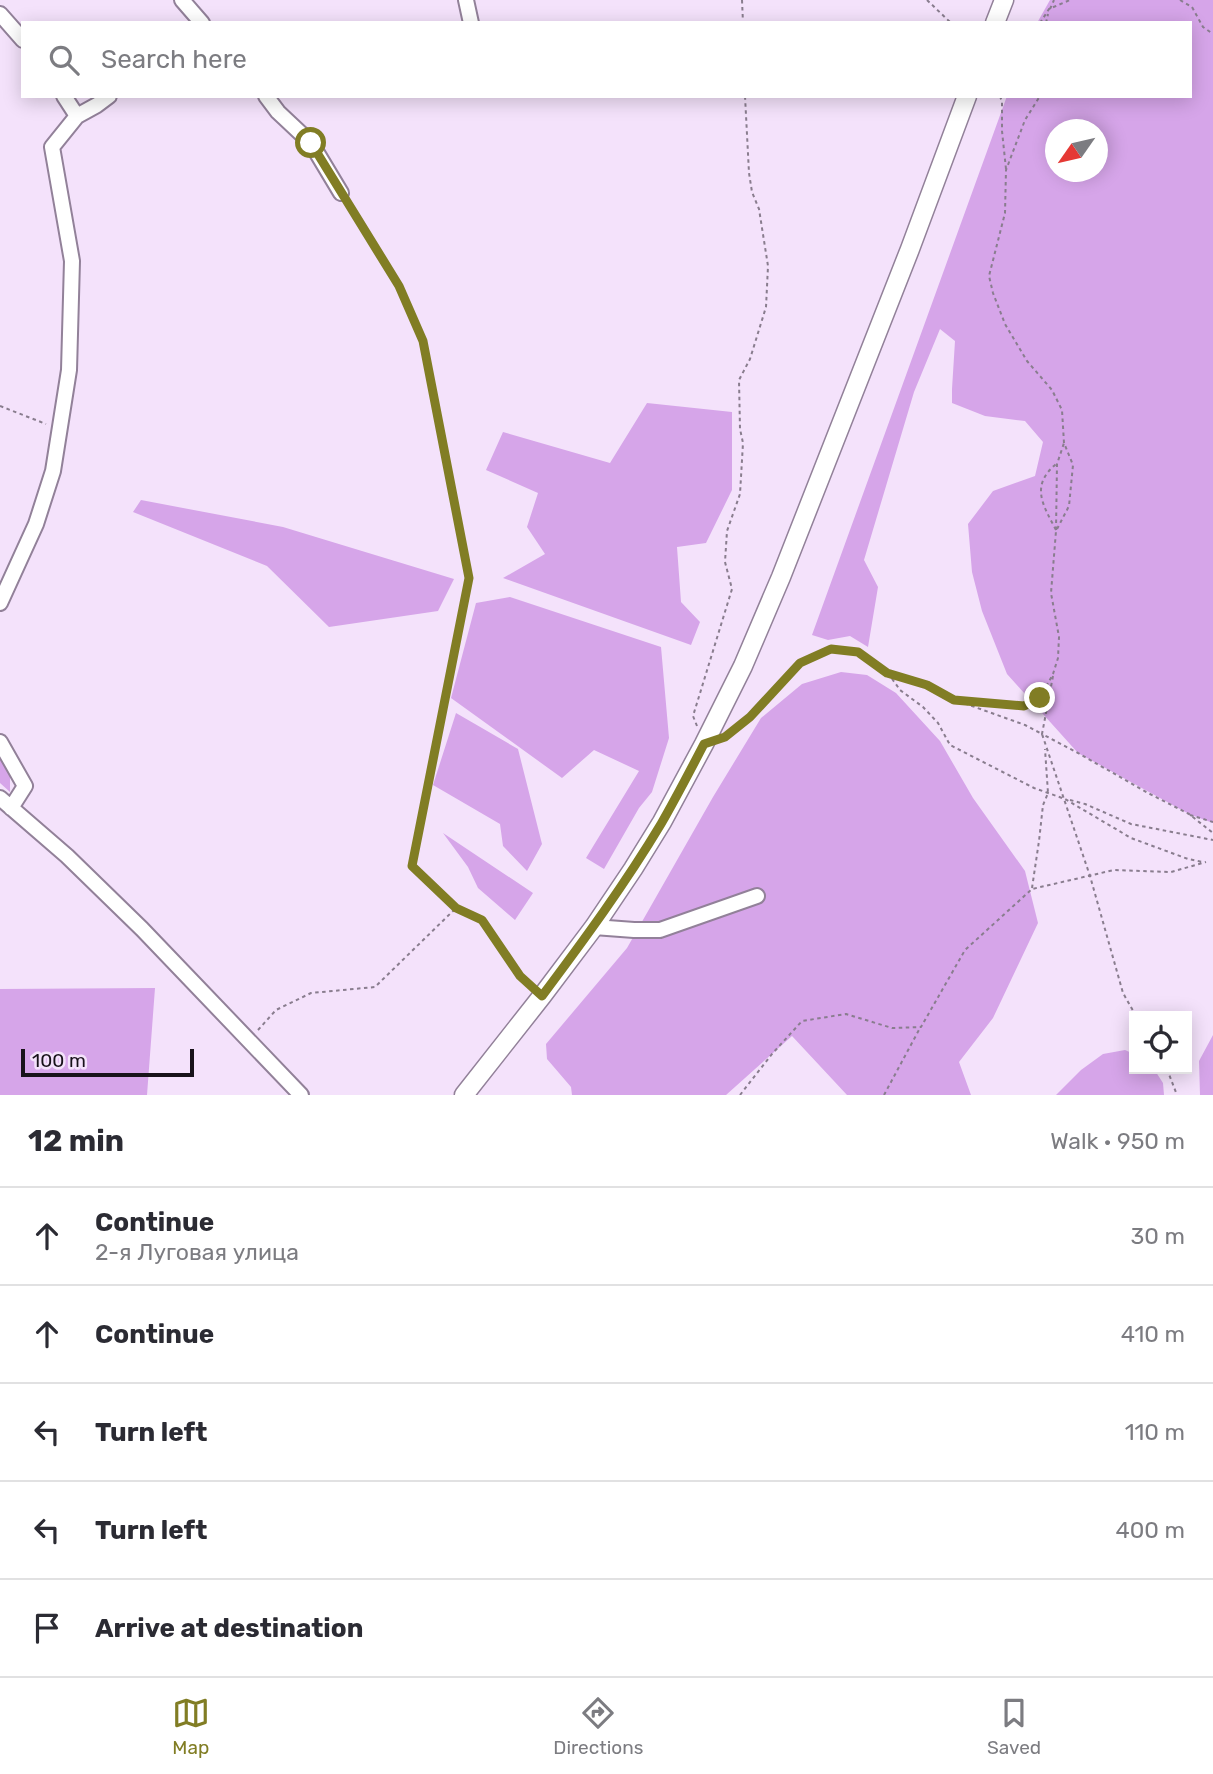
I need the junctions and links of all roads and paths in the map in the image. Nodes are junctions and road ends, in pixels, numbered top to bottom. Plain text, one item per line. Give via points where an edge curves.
1 (182, 0) edge
2 (466, 0) edge
3 (742, 0) edge
4 (927, 0) edge
5 (1004, 0) edge
6 (1054, 0) edge
7 (1070, 0) edge
8 (1180, 0) edge
9 (1049, 9) junction
10 (0, 14) edge
11 (198, 21) edge
12 (471, 21) edge
13 (743, 21) edge
14 (949, 21) edge
15 (996, 21) edge
16 (1041, 21) edge
17 (1046, 21) edge
18 (1213, 34) edge
19 (21, 38) edge
20 (65, 98) edge
21 (106, 98) edge
22 (267, 98) edge
23 (745, 98) edge
24 (966, 98) edge
25 (1001, 98) edge
26 (1039, 98) edge
27 (78, 116) junction
28 (1006, 170) junction
29 (341, 193) joint
30 (0, 406) edge
31 (60, 429) junction
32 (1064, 443) junction
33 (1057, 464) junction
34 (1056, 531) junction
35 (0, 603) edge
36 (1058, 658) junction
37 (887, 673) junction
38 (954, 700) junction
39 (1042, 734) junction
40 (0, 742) edge
41 (704, 744) junction
42 (1045, 745) junction
43 (1048, 793) junction
44 (1065, 799) junction
45 (5, 803) edge
46 (1189, 814) junction
47 (1213, 822) edge
48 (1213, 833) edge
49 (1213, 840) edge
50 (1206, 862) junction
51 (1213, 863) edge
52 (1090, 876) junction
53 (1031, 889) junction
54 (757, 896) dead end
55 (456, 908) junction
56 (594, 927) junction
57 (542, 996) junction
58 (1133, 1011) edge
59 (921, 1027) junction
60 (249, 1039) junction
61 (1169, 1074) edge
62 (302, 1095) edge
63 (464, 1095) edge
64 (740, 1095) edge
65 (884, 1095) edge
66 (1177, 1095) edge

1 - 11 street
2 - 12 street
3 - 13 path
4 - 14 path
5 - 15 main road
6 - 9 path
7 - 9 path
8 - 18 path via 1192,7 1203,27
9 - 16 path
9 - 17 path
10 - 19 street
20 - 27 street
21 - 27 street
22 - 29 street via 311,143
23 - 41 path via 751,192 759,209 768,266 766,307 750,359 738,380 743,443 740,494 727,531 725,562 732,589 693,716
24 - 41 main road via 781,578
25 - 28 path
26 - 28 path
27 - 31 street via 52,147 72,261 69,370
28 - 32 path via 1004,213 989,276 1005,324 1062,410
29 - 55 path via 399,286 423,341 469,578 412,866
30 - 31 path
31 - 35 street via 53,471 36,524
32 - 33 path
32 - 34 path via 1073,465 1069,506
33 - 34 path
33 - 34 path via 1046,472 1040,493
34 - 36 path via 1051,593
36 - 38 path via 1040,698 1024,706
36 - 39 path
37 - 38 path via 927,685
37 - 41 path via 858,652 831,649 800,663 750,717 725,737
37 - 43 path via 938,723 950,745
38 - 39 path
39 - 42 path
39 - 46 path
40 - 45 street via 26,786
41 - 56 main road via 662,822
42 - 43 path
42 - 44 path
43 - 44 path
43 - 53 path
44 - 49 path via 1131,824
44 - 50 path via 1131,838
44 - 52 path
45 - 60 street via 67,856
46 - 47 path
46 - 48 path
50 - 51 path
50 - 52 path via 1171,872 1114,870
52 - 53 path
52 - 58 path via 1123,993
53 - 59 path via 965,950
54 - 56 street via 660,930
55 - 57 path via 482,920 520,976
55 - 60 path via 374,987 311,993 276,1010
56 - 57 main road
57 - 63 main road
59 - 64 path via 892,1028 846,1014 802,1021
59 - 65 path
60 - 62 street
61 - 66 path

